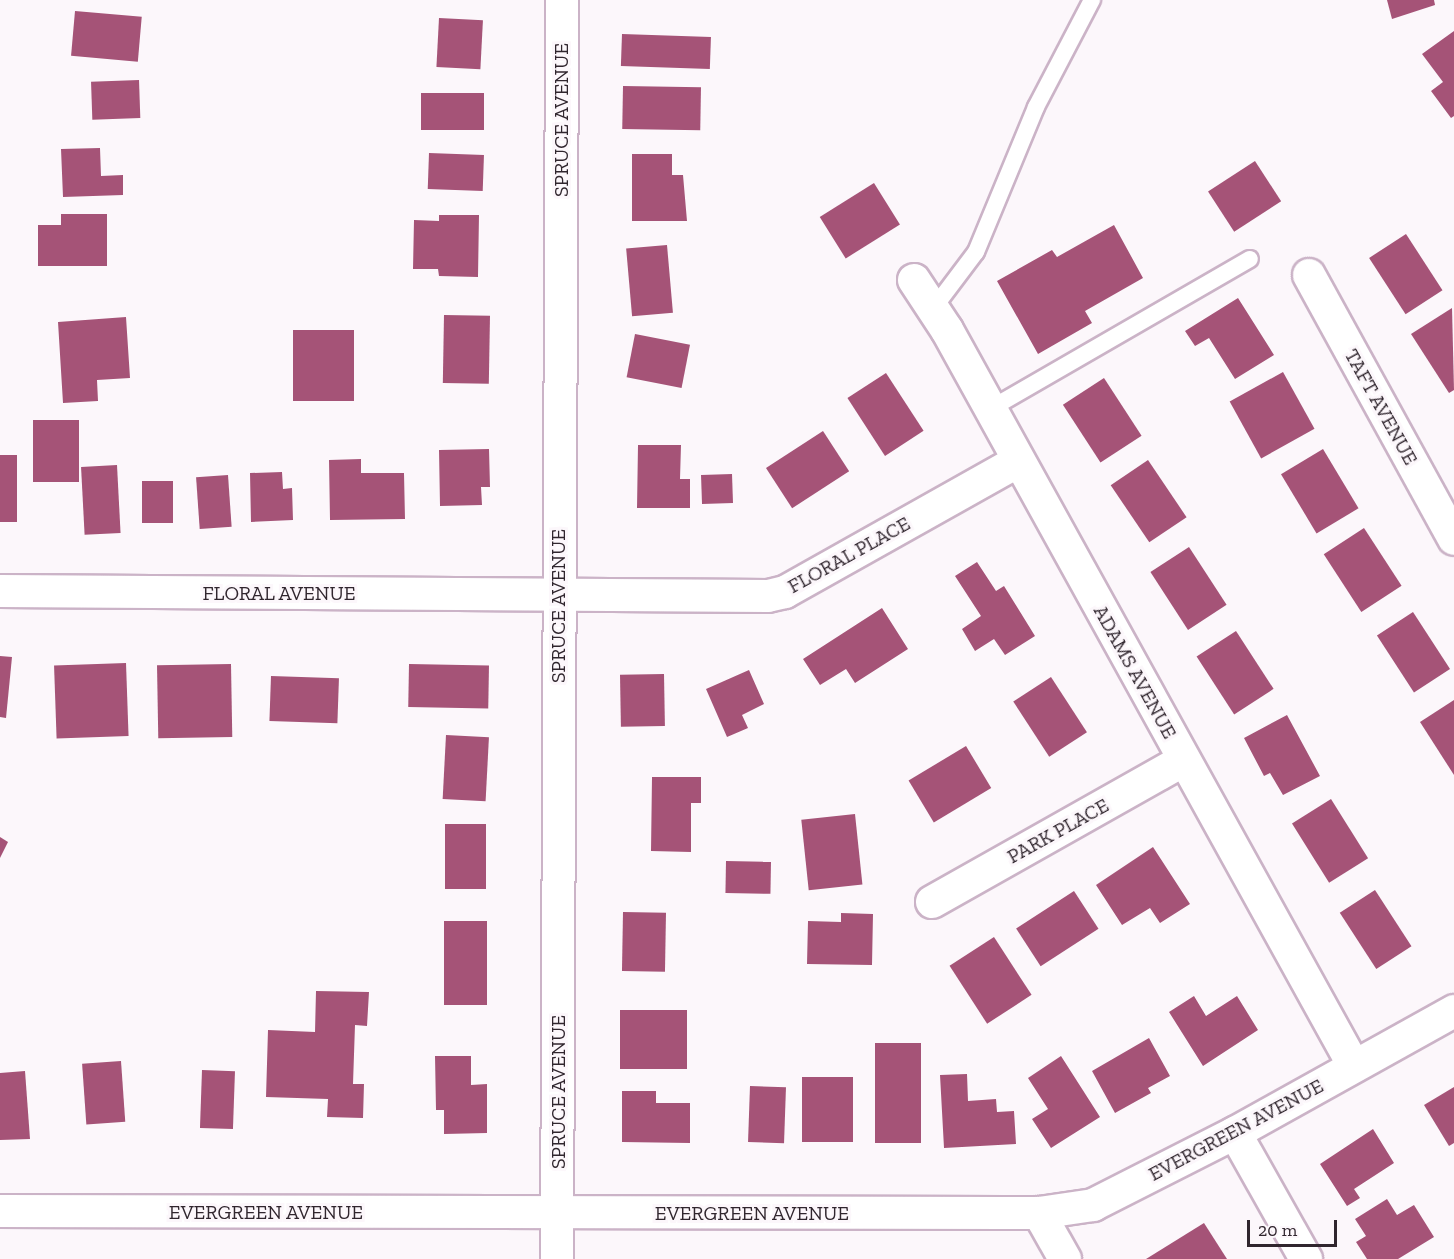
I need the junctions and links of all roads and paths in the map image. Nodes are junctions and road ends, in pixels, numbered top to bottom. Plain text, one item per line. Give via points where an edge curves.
1 (562, 0) edge
2 (1092, 0) edge
3 (1250, 259) dead end
4 (1309, 275) dead end
5 (914, 280) dead end
6 (933, 309) junction
7 (990, 409) junction
8 (1018, 460) junction
9 (1454, 539) edge
10 (0, 591) edge
11 (558, 594) junction
12 (1184, 760) junction
13 (932, 902) dead end
14 (1454, 1011) edge
15 (1354, 1066) junction
16 (1235, 1133) junction
17 (0, 1211) edge
18 (557, 1213) junction
19 (1039, 1213) junction
20 (556, 1259) edge
21 (1065, 1259) edge
22 (1306, 1259) edge

1 - 11 street, SPRUCE AVENUE
2 - 6 lane via 1036,107 976,252
3 - 7 lane
4 - 9 street, TAFT AVENUE
5 - 6 street, ADAMS AVENUE
6 - 7 street, ADAMS AVENUE
7 - 8 street, ADAMS AVENUE
8 - 11 street, FLORAL PLACE via 785,592 768,596
8 - 12 street, ADAMS AVENUE
10 - 11 street, FLORAL AVENUE
11 - 18 street, SPRUCE AVENUE
12 - 13 street, PARK PLACE
12 - 15 street, ADAMS AVENUE
14 - 15 street, EVERGREEN AVENUE
15 - 16 street, EVERGREEN AVENUE
16 - 19 street, EVERGREEN AVENUE via 1094,1205
16 - 22 street
17 - 18 street, EVERGREEN AVENUE
18 - 19 street, EVERGREEN AVENUE
18 - 20 street, SPRUCE AVENUE
19 - 21 street

